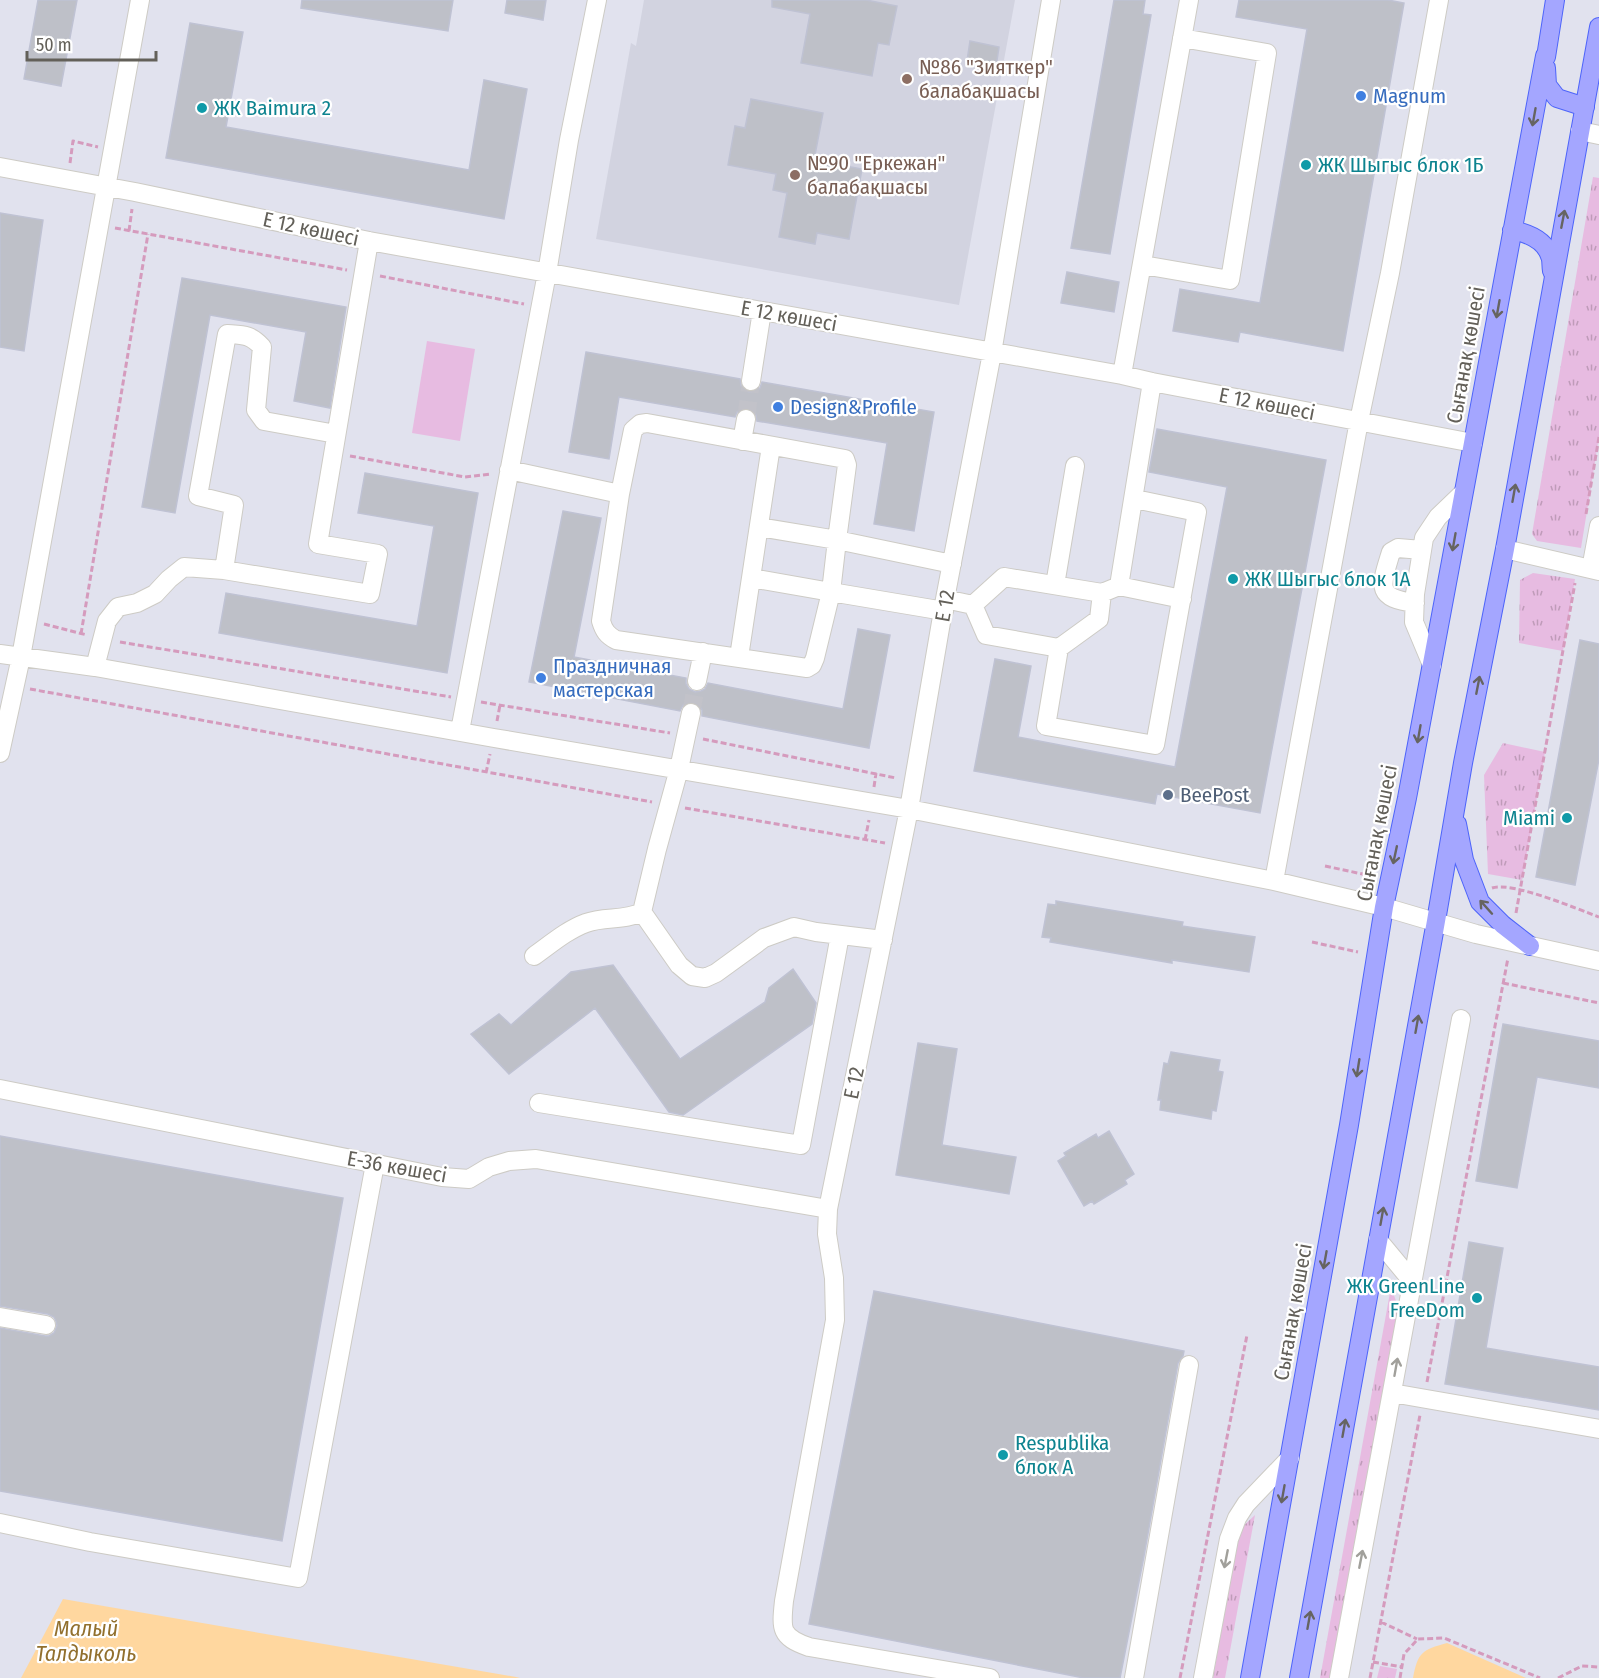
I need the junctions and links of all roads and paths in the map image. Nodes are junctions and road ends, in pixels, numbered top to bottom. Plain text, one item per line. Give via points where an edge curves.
1 (140, 0) edge
2 (597, 0) edge
3 (1051, 0) edge
4 (1189, 0) edge
5 (1438, 0) edge
6 (1555, 0) edge
7 (1599, 27) edge
8 (1182, 38) junction
9 (1546, 57) junction
10 (1585, 107) junction
11 (1580, 131) junction
12 (1599, 135) edge
13 (113, 150) junction
14 (0, 167) edge
15 (68, 180) junction
16 (106, 187) junction
17 (135, 192) junction
18 (99, 225) junction
19 (1512, 230) junction
20 (129, 231) junction
21 (148, 234) junction
22 (369, 241) junction
23 (1143, 265) junction
24 (364, 273) junction
25 (547, 273) junction
26 (1552, 278) junction
27 (541, 307) junction
28 (762, 311) junction
29 (992, 352) junction
30 (1122, 375) junction
31 (752, 381) tunnel mouth
32 (1152, 382) junction
33 (746, 419) tunnel mouth
34 (1359, 421) junction
35 (336, 434) junction
36 (1599, 437) edge
37 (742, 441) junction
38 (1473, 443) junction
39 (771, 446) junction
40 (333, 454) junction
41 (1075, 465) dead end
42 (510, 470) junction
43 (1463, 493) junction
44 (620, 494) junction
45 (1135, 499) junction
46 (759, 527) junction
47 (1595, 530) edge
48 (837, 540) junction
49 (1505, 549) junction
50 (1422, 550) junction
51 (952, 564) junction
52 (1589, 569) edge
53 (224, 570) junction
54 (751, 578) junction
55 (1055, 585) junction
56 (1119, 586) junction
57 (831, 592) junction
58 (1102, 593) junction
59 (1182, 599) junction
60 (1415, 603) junction
61 (945, 605) junction
62 (973, 605) junction
63 (81, 634) dead end
64 (1059, 648) junction
65 (703, 652) junction
66 (0, 654) edge
67 (21, 657) junction
68 (739, 657) junction
69 (1432, 665) junction
70 (95, 667) junction
71 (697, 681) tunnel mouth
72 (15, 686) junction
73 (691, 714) tunnel mouth
74 (460, 731) junction
75 (0, 753) edge
76 (679, 769) junction
77 (669, 805) junction
78 (909, 809) junction
79 (1454, 812) junction
80 (902, 846) junction
81 (1325, 866) dead end
82 (1367, 875) dead end
83 (1274, 881) junction
84 (1520, 890) junction
85 (1485, 891) dead end
86 (1384, 907) junction
87 (642, 912) junction
88 (1599, 917) edge
89 (1436, 921) junction
90 (840, 935) junction
91 (1512, 937) junction
92 (883, 940) junction
93 (1312, 942) dead end
94 (1530, 946) joint
95 (1358, 952) dead end
96 (534, 956) dead end
97 (1599, 962) edge
98 (1503, 983) junction
99 (1599, 1003) edge
100 (1461, 1019) dead end
101 (0, 1089) edge
102 (538, 1103) dead end
103 (375, 1164) junction
104 (828, 1209) junction
105 (1378, 1240) junction
106 (1412, 1281) junction
107 (0, 1317) edge
108 (46, 1325) dead end
109 (1247, 1335) dead end
110 (1189, 1365) dead end
111 (1392, 1393) junction
112 (1424, 1398) junction
113 (1599, 1429) edge
114 (1290, 1458) junction
115 (0, 1523) edge
116 (1381, 1623) junction
117 (1418, 1639) junction
118 (1373, 1662) junction
119 (1402, 1667) junction
120 (1599, 1667) edge
121 (990, 1678) edge
122 (1134, 1678) edge
123 (1180, 1678) edge
124 (1203, 1678) edge
125 (1250, 1678) edge
126 (1299, 1678) edge
127 (1339, 1678) edge
128 (1370, 1678) edge
129 (1400, 1678) edge
130 (1540, 1678) edge
131 (1558, 1678) edge

1 - 13 street
2 - 25 street
3 - 29 street, E 12
4 - 8 street
5 - 34 street via 1390,273
6 - 9 main road, Сығанақ көшесі
7 - 10 main road
8 - 23 street
8 - 23 street via 1267,52 1230,280
9 - 10 main road via 1547,85 1557,98
9 -> 19 main road, Сығанақ көшесі
10 - 11 main road
11 - 12 street
26 -> 11 main road
13 - 15 path via 73,141
13 - 16 street
14 - 15 street, Е 12 көшесі
15 - 16 street, Е 12 көшесі
16 - 17 street, Е 12 көшесі
16 - 18 street
17 - 20 path
17 - 22 street, Е 12 көшесі
18 - 20 path
18 - 67 street
19 - 26 main road via 1539,240 1550,255
19 -> 38 main road, Сығанақ көшесі
20 - 21 path
21 - 24 path
21 - 63 path
22 - 24 street
22 - 25 street, Е 12 көшесі
23 - 30 street
24 - 27 path
24 - 35 street
25 - 27 street
25 - 28 street, Е 12 көшесі
49 -> 26 main road
27 - 42 street
28 - 29 street, Е 12 көшесі
28 - 31 street
29 - 30 street, Е 12 көшесі
29 - 51 street, E 12
30 - 32 street, Е 12 көшесі
32 - 34 street, Е 12 көшесі
32 - 45 street
33 - 37 street
34 - 38 street, Е 12 көшесі
34 - 83 street
35 - 40 street
35 - 53 street via 264,421 256,410 262,347 247,335 227,334 198,496 234,505
36 - 47 path
37 - 39 street
37 - 44 street via 640,423 633,430
38 - 43 main road, Сығанақ көшесі
39 - 46 street
39 - 48 street via 845,459 848,465
40 - 42 path via 465,477
40 - 53 street via 318,544 378,554 370,594
41 - 55 street
42 - 44 street
42 - 74 street
43 - 50 street via 1438,517 1424,538
43 -> 69 main road, Сығанақ көшесі
44 - 65 street via 601,621 604,630 616,640
45 - 56 street
45 - 59 street via 1197,512
46 - 48 street
46 - 54 street
47 - 52 street
48 - 51 street
48 - 57 street
49 - 52 street
79 -> 49 main road
50 - 60 street
50 - 60 street via 1398,548 1391,552 1383,580 1387,596
51 - 61 street, E 12
52 - 84 path
53 - 70 street via 184,567 155,594 118,607 107,621
54 - 57 street
54 - 68 street
55 - 58 street
55 - 62 street via 1004,576
56 - 58 street
56 - 59 street
57 - 61 street
57 - 68 street via 812,665 807,668
58 - 64 street via 1099,619
59 - 64 street via 1155,745 1046,726
60 - 69 street via 1414,622
61 - 62 street
61 - 78 street, E 12
62 - 64 street via 986,635
65 - 68 street
65 - 71 street
66 - 67 street
67 - 70 street
67 - 72 street
69 -> 86 main road, Сығанақ көшесі
70 - 74 street
72 - 75 street
72 - 77 path
73 - 76 street
74 - 76 street
76 - 77 street
76 - 78 street
77 - 80 path
77 - 87 street
78 - 80 street, E 12
78 - 83 street
79 - 89 main road
91 -> 79 main road via 1480,902 1464,860
80 - 92 street, E 12
81 - 82 path
83 - 86 street
84 - 85 path via 1498,886
84 - 88 path
84 - 91 path
86 - 89 street
86 -> 114 main road, Сығанақ көшесі
87 - 90 street via 679,965 692,976 705,978 778,932 794,927
87 - 96 street via 633,917 588,923
89 - 91 street via 1476,933
105 -> 89 main road
90 - 92 street
90 - 102 street via 801,1145
91 - 94 main road
91 - 98 path
92 - 104 street, E 12
93 - 95 path
94 - 97 street
98 - 99 path
98 - 112 path
100 - 106 street
101 - 103 street, Е-36 көшесі
103 - 104 street, Е-36 көшесі via 469,1179 509,1161 536,1159
103 - 115 street via 298,1578
104 - 121 street, E 12 via 835,1320 784,1601 784,1631 789,1638 809,1647
105 - 106 street
126 -> 105 main road
111 -> 106 street
107 - 108 street
109 - 123 path
110 - 122 street
111 - 112 street
127 -> 111 street
112 - 113 street
112 - 116 path
114 -> 124 street via 1237,1518 1229,1539
114 -> 125 main road, Сығанақ көшесі
116 - 117 path
116 - 118 path
117 - 119 path via 1404,1654
117 - 130 path via 1444,1638
118 - 119 path
118 - 128 path
119 - 129 path
120 - 131 path via 1582,1666

